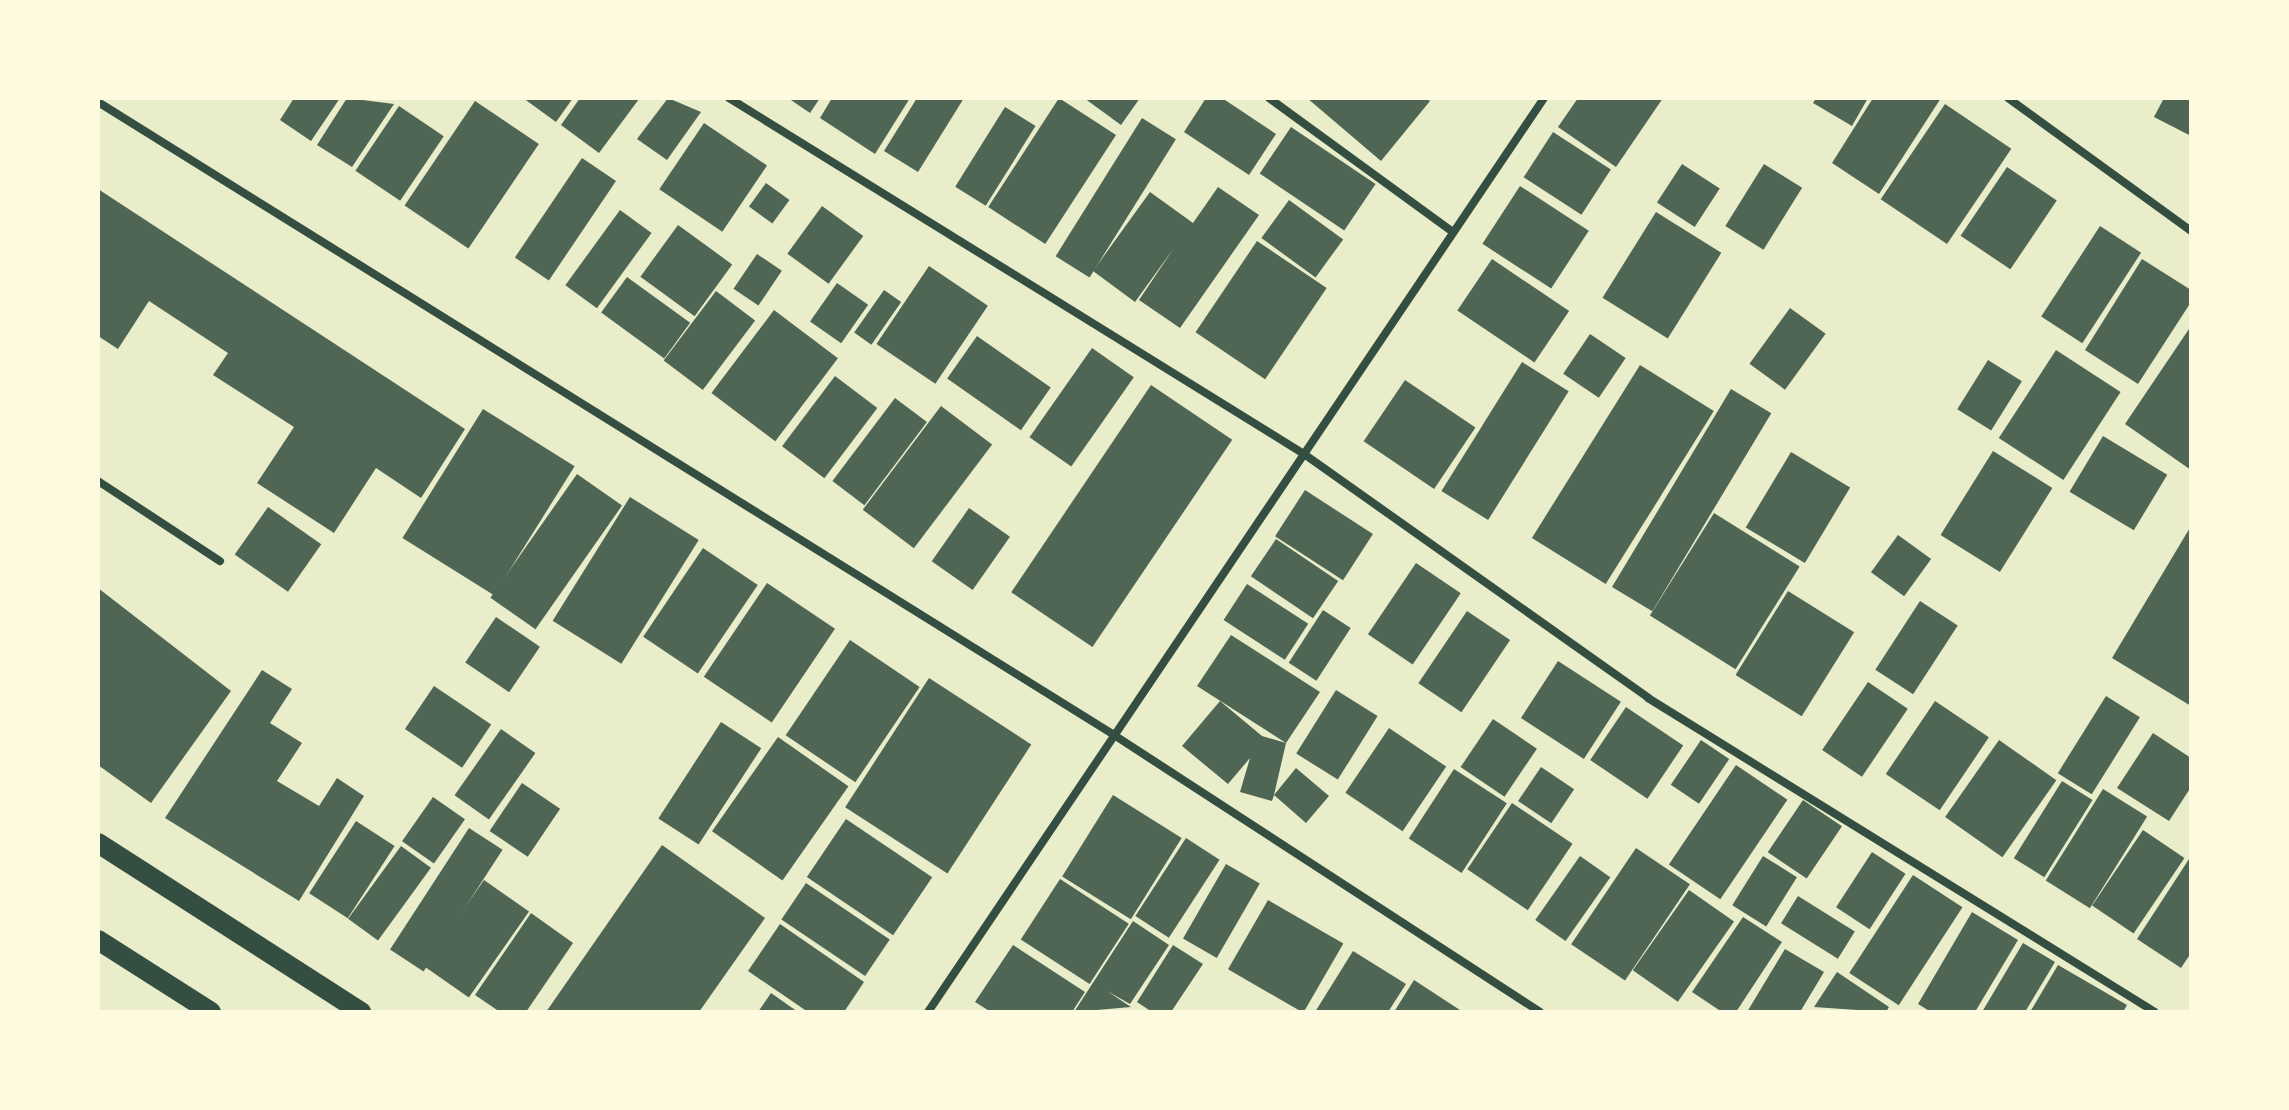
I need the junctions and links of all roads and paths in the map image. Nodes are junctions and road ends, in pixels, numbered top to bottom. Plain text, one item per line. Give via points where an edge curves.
1 (729, 98) edge
2 (1269, 98) edge
3 (1544, 98) edge
4 (2008, 98) edge
5 (98, 102) edge
6 (2191, 231) edge
7 (1453, 232) junction
8 (1304, 454) junction
9 (98, 481) edge
10 (220, 561) dead end
11 (1114, 735) junction
12 (98, 843) edge
13 (98, 940) edge
14 (211, 1012) edge
15 (361, 1012) edge
16 (928, 1012) edge
17 (1540, 1012) edge
18 (2155, 1012) edge

1 - 8 street
2 - 7 street
3 - 7 street
4 - 6 street
5 - 11 street
7 - 8 street
8 - 11 street
8 - 18 street via 1648,698
9 - 10 street
11 - 16 street
11 - 17 street
12 - 15 main road
13 - 14 main road

